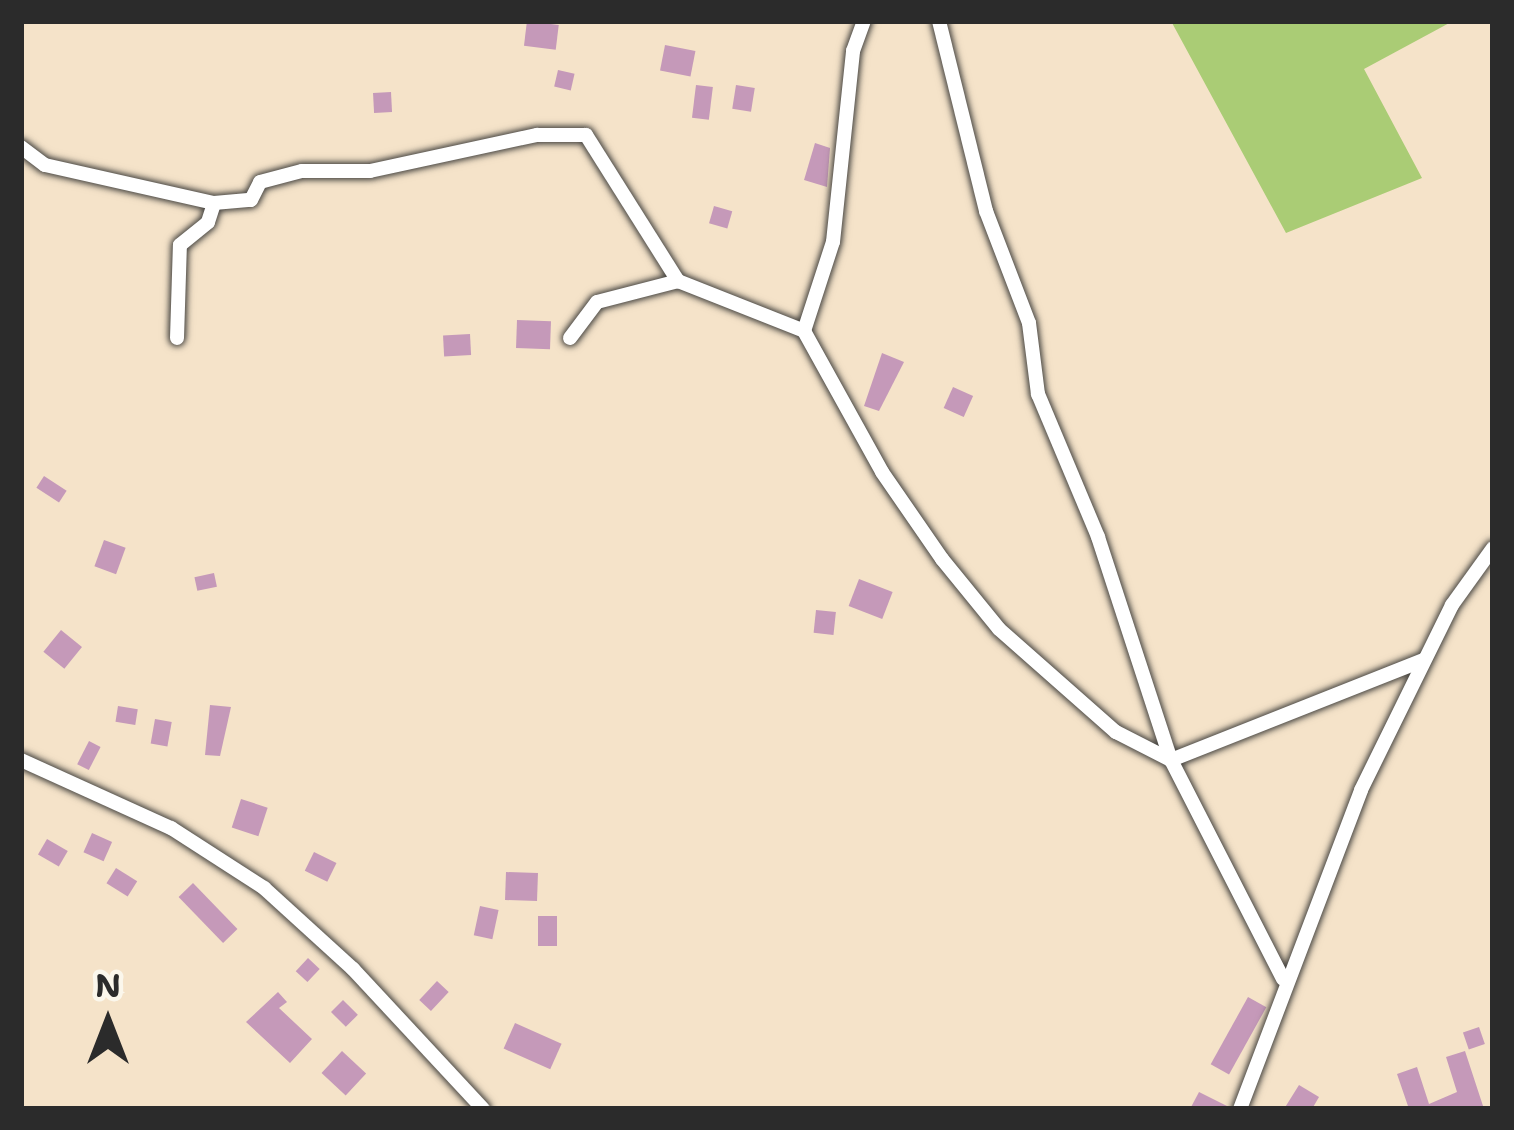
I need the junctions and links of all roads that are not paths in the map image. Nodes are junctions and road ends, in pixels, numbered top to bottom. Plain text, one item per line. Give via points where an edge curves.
1 (864, 21) edge
2 (939, 21) edge
3 (21, 147) edge
4 (214, 203) junction
5 (678, 280) junction
6 (804, 331) junction
7 (177, 338) dead end
8 (570, 338) dead end
9 (1493, 548) edge
10 (1424, 660) junction
11 (21, 760) edge
12 (1172, 760) junction
13 (1283, 979) junction
14 (483, 1109) edge
15 (1240, 1109) edge

1 - 6 street via 853,52 833,242
2 - 12 street via 986,211 1029,323 1038,394 1098,537
3 - 4 street via 45,165
4 - 5 street via 251,200 260,182 302,171 370,171 537,135 586,135
4 - 7 street via 208,222 180,245
5 - 6 street
5 - 8 street via 597,302
6 - 12 street via 882,472 999,629 1087,713
9 - 10 street
10 - 12 street
10 - 13 street
11 - 14 street via 171,828 264,888 353,969
12 - 13 street
13 - 15 street

